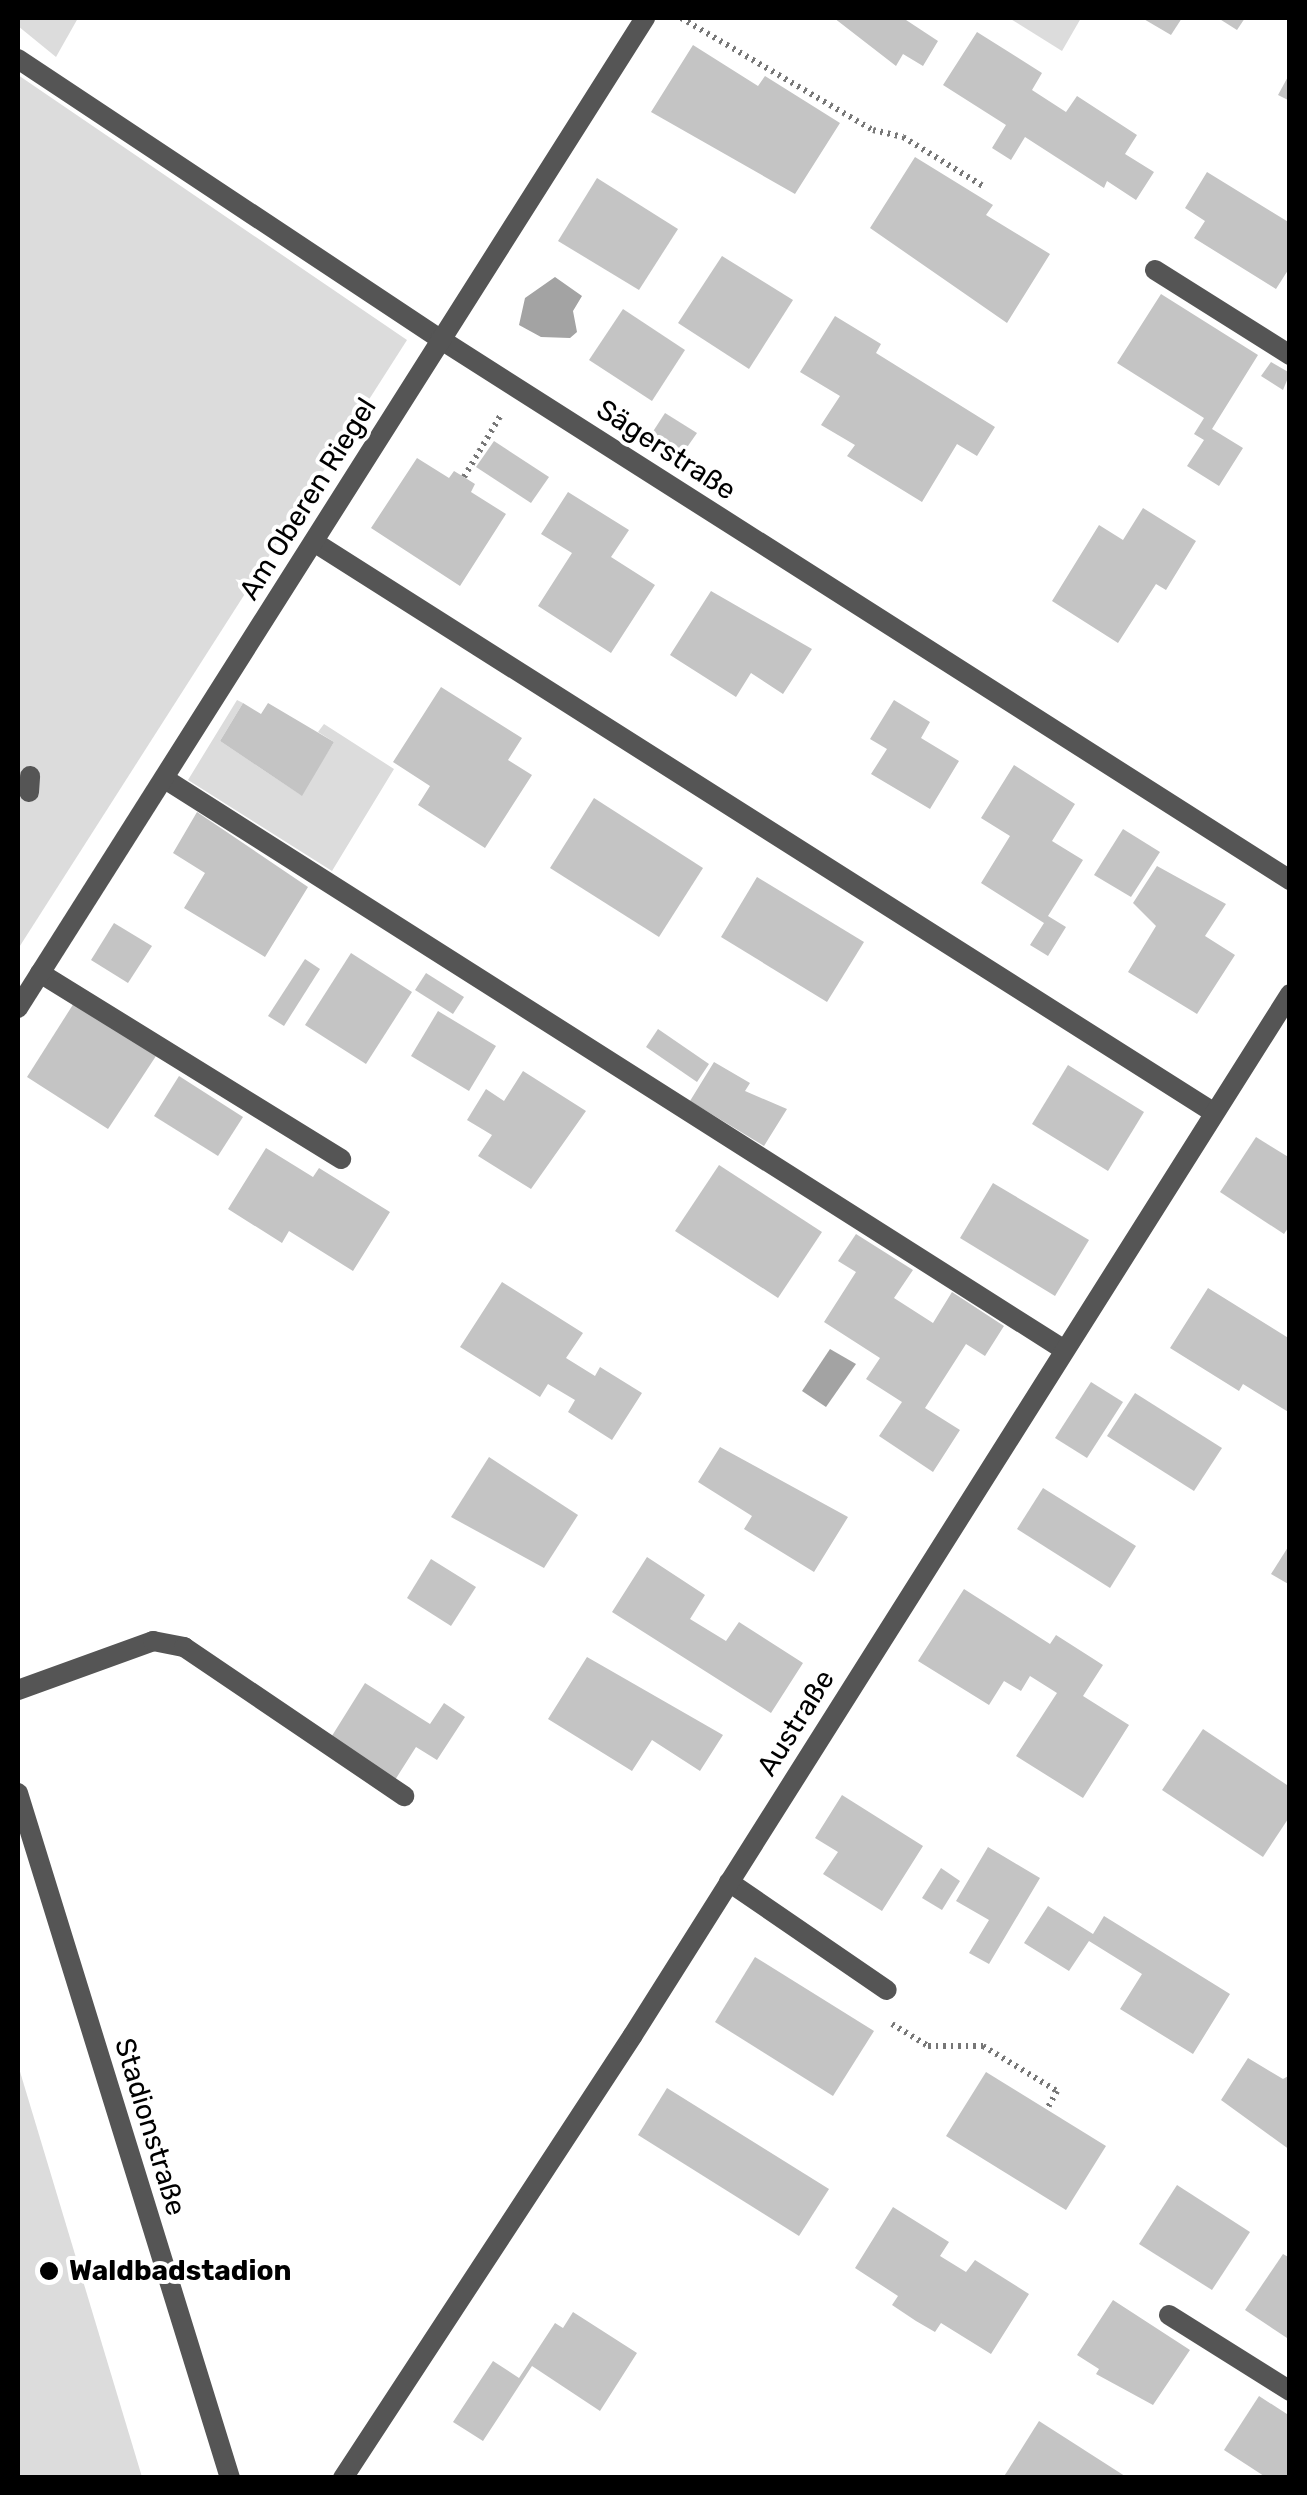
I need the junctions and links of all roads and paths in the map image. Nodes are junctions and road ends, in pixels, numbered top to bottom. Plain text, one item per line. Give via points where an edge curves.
1 (645, 18) edge
2 (682, 18) edge
3 (18, 58) edge
4 (984, 186) dead end
5 (1155, 270) dead end
6 (440, 339) junction
7 (1290, 355) edge
8 (517, 388) junction
9 (464, 477) dead end
10 (314, 542) junction
11 (165, 779) junction
12 (1290, 880) edge
13 (40, 973) junction
14 (1290, 994) edge
15 (18, 1008) edge
16 (1213, 1112) junction
17 (341, 1158) dead end
18 (1063, 1349) junction
19 (18, 1690) edge
20 (18, 1793) edge
21 (404, 1796) dead end
22 (729, 1882) junction
23 (887, 1990) dead end
24 (880, 2016) dead end
25 (1047, 2110) dead end
26 (1168, 2315) dead end
27 (1290, 2392) edge
28 (230, 2478) edge
29 (343, 2478) edge

1 - 6 street, Am Oberen Riegel
2 - 4 path via 872,130 903,137
3 - 6 street, Sägerstraße
5 - 7 street
6 - 8 street, Sägerstraße
6 - 10 street, Am Oberen Riegel
8 - 9 path
8 - 12 street, Sägerstraße
10 - 11 street, Am Oberen Riegel
10 - 16 street
11 - 13 street, Am Oberen Riegel
11 - 18 street
13 - 15 street, Am Oberen Riegel
13 - 17 street
14 - 16 street, Austraße
16 - 18 street, Austraße
18 - 22 street, Austraße
19 - 21 street via 152,1641 184,1647
20 - 28 street, Stadionstraße
22 - 23 street
22 - 29 street, Austraße via 360,2461
24 - 25 path via 928,2046 984,2046 1056,2091
26 - 27 street

